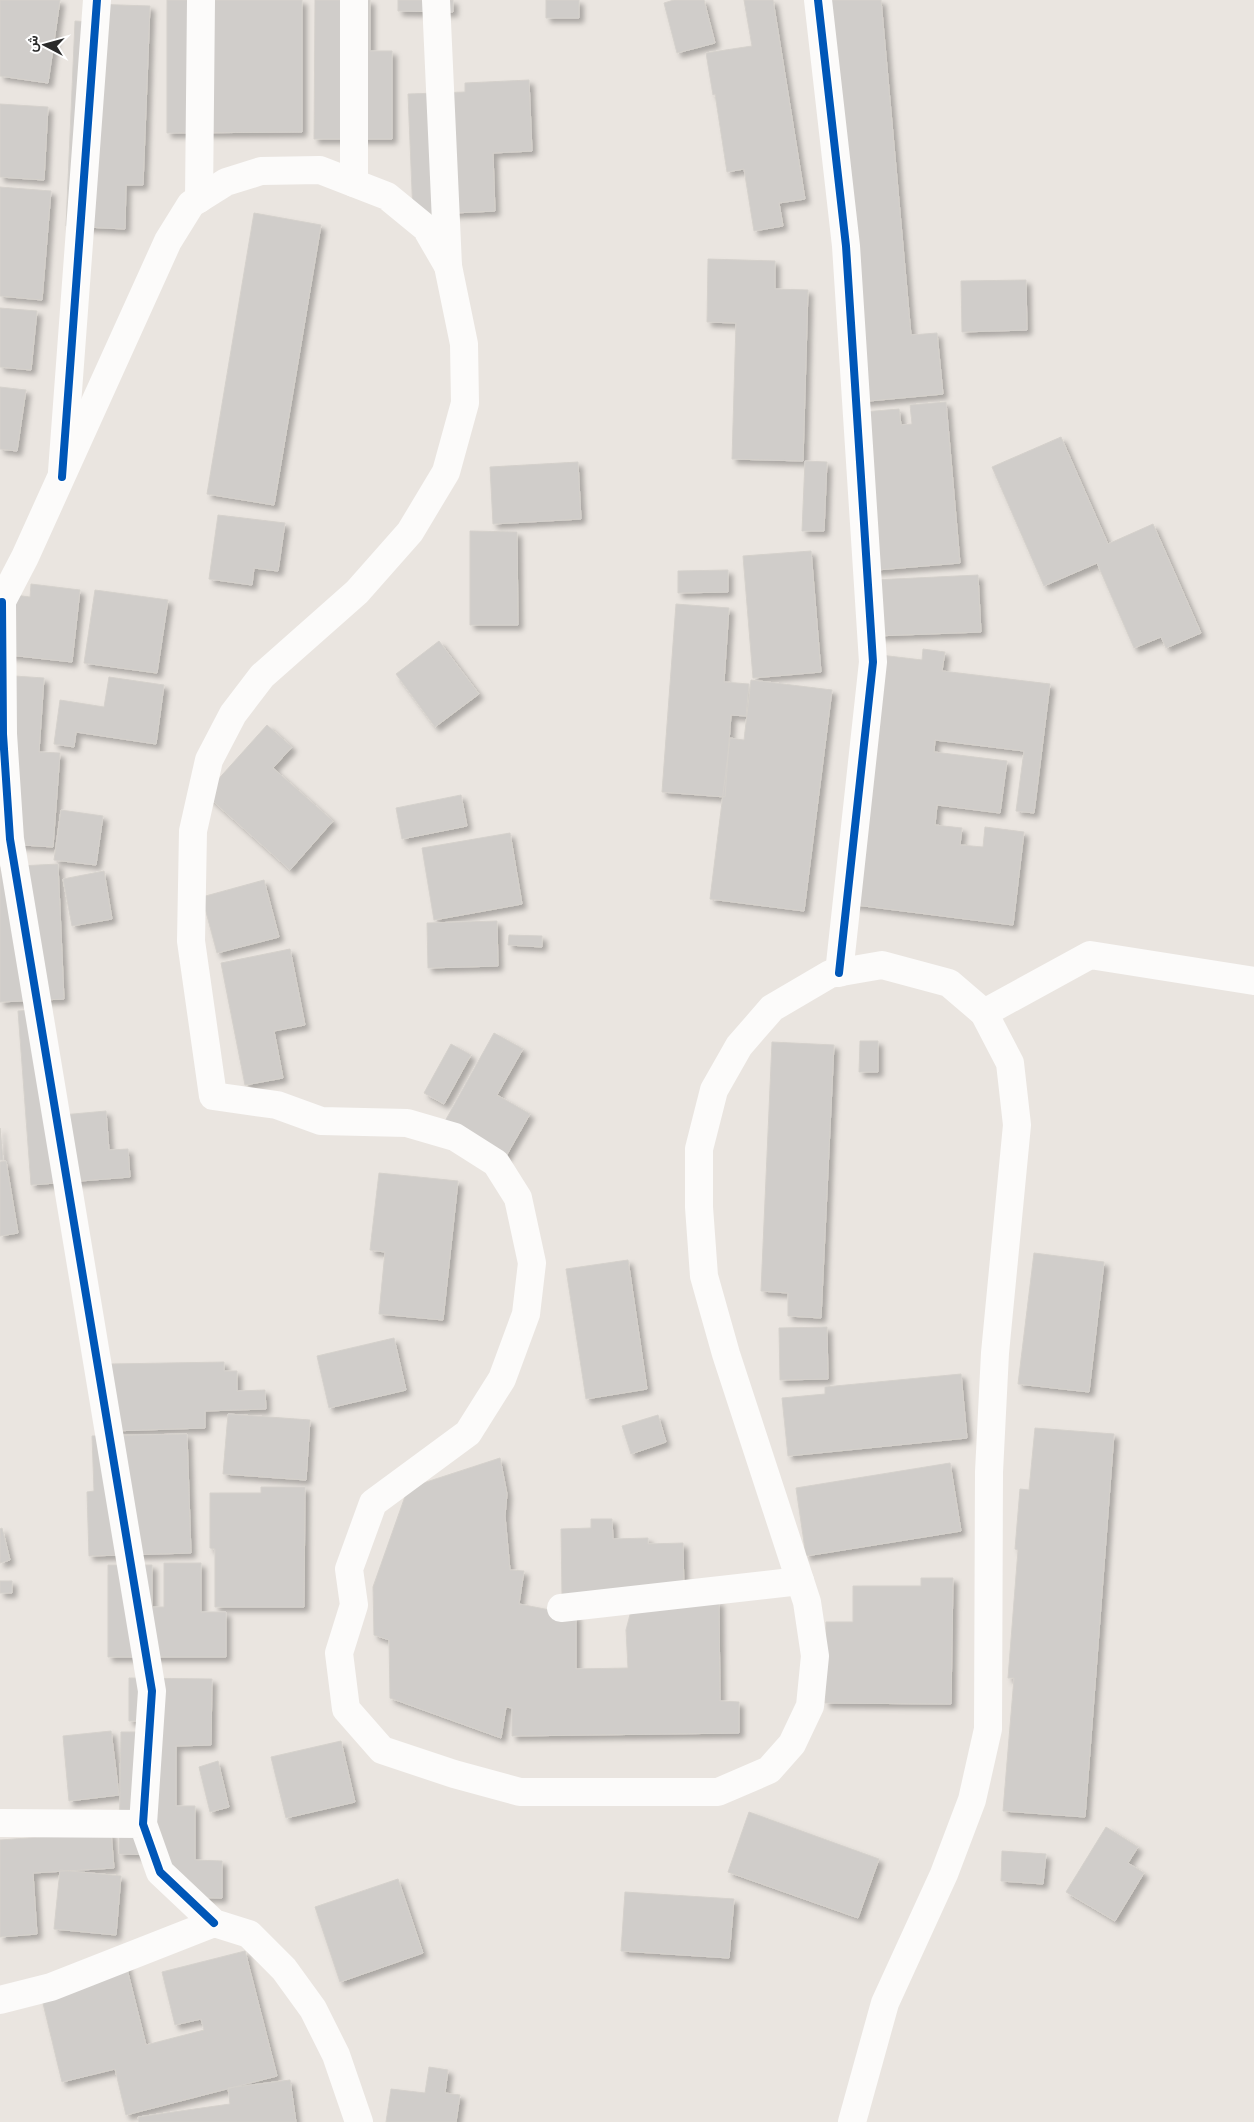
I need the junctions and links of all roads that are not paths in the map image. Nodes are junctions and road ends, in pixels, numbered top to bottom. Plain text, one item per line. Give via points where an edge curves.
1 (97, 0) edge
2 (201, 0) edge
3 (354, 0) edge
4 (436, 0) edge
5 (818, 0) edge
6 (354, 183) junction
7 (199, 199) junction
8 (448, 266) junction
9 (62, 477) junction
10 (1, 603) edge
11 (11, 914) edge
12 (840, 973) junction
13 (1254, 980) edge
14 (984, 1012) junction
15 (800, 1581) junction
16 (561, 1608) dead end
17 (0, 1824) edge
18 (143, 1824) junction
19 (214, 1923) junction
20 (0, 2000) edge
21 (359, 2122) edge
22 (852, 2122) edge

1 - 9 main road
2 - 7 main road
3 - 6 main road
4 - 8 main road
5 - 12 main road via 846,246 873,662
6 - 7 main road via 320,170 261,171 226,182
6 - 8 main road via 387,196 426,228
7 - 9 main road via 191,204 168,241
8 - 15 main road via 464,344 465,403 446,472 410,532 357,592 262,676 233,714 209,760 193,831 191,941 213,1096 277,1105 321,1121 407,1124 455,1137 496,1163 518,1198 532,1263 526,1314 502,1379 468,1432 373,1503 349,1569 354,1606 339,1653 346,1709 382,1750 520,1792 718,1792 769,1770 792,1744 810,1706 815,1656 807,1602
9 - 10 main road
10 - 11 main road
11 - 18 main road via 152,1691
12 - 14 main road via 882,965 949,983
12 - 15 main road via 830,974 772,1008 739,1046 714,1090 698,1149 704,1276
13 - 14 main road via 1090,956
14 - 22 main road via 1010,1063 1017,1125 994,1352 989,1472 988,1729 972,1800 944,1874 885,2003
15 - 16 main road
17 - 18 main road
18 - 19 main road via 160,1872
19 - 20 main road via 51,1987
19 - 21 main road via 249,1934 284,1970 313,2009 336,2055

